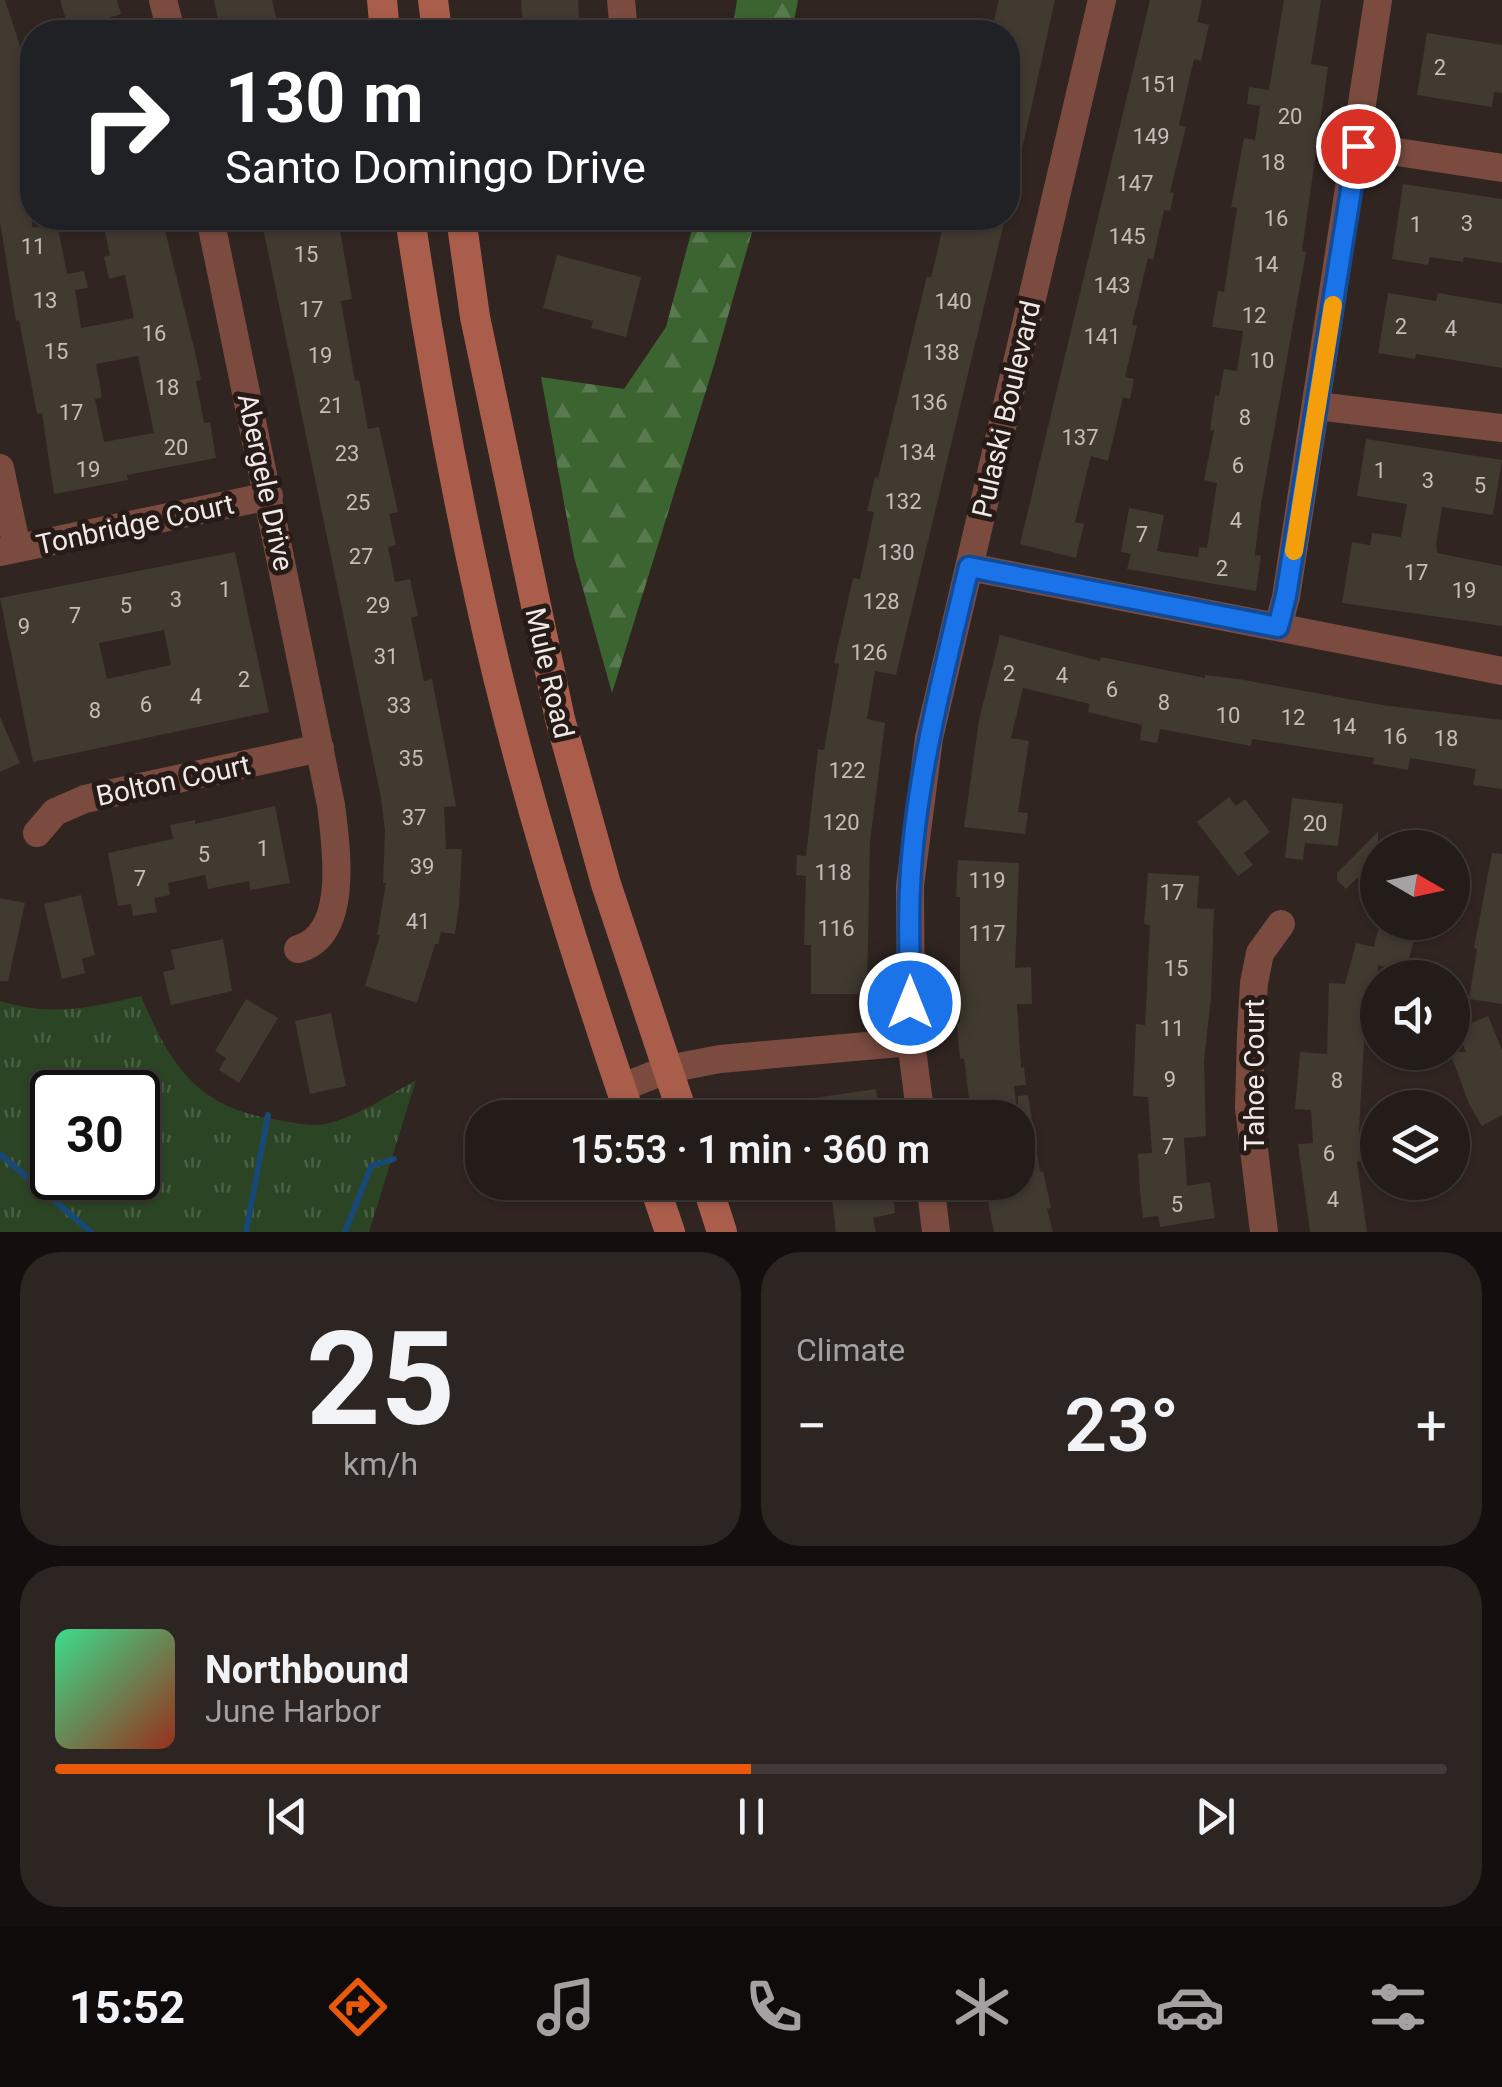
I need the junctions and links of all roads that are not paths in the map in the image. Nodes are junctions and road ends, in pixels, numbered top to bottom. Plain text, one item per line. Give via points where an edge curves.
1 (1102, 0) edge
2 (1378, 0) edge
3 (1358, 146) junction
4 (1502, 168) edge
5 (213, 230) edge
6 (412, 230) edge
7 (462, 230) edge
8 (1317, 406) junction
9 (1502, 428) edge
10 (0, 468) edge
11 (269, 496) junction
12 (8, 550) edge
13 (969, 567) junction
14 (1278, 627) junction
15 (1502, 671) edge
16 (320, 748) junction
17 (37, 833) dead end
18 (1281, 924) dead end
19 (298, 949) dead end
20 (911, 1042) junction
21 (668, 1069) junction
22 (621, 1088) junction
23 (625, 1100) edge
24 (678, 1100) edge
25 (919, 1100) edge
26 (659, 1200) edge
27 (712, 1200) edge
28 (932, 1200) edge
29 (670, 1232) edge
30 (722, 1232) edge
31 (936, 1232) edge
32 (1264, 1232) edge

1 - 13 street, Pulaski Boulevard
2 - 3 street
3 - 4 street
3 - 8 street
5 - 11 street, Abergele Drive
6 - 22 main road, Mule Road via 484,618 567,923
7 - 21 main road, Mule Road via 560,720
8 - 9 street
8 - 14 street
10 - 12 street
11 - 12 street, Tonbridge Court
11 - 16 street, Abergele Drive
13 - 14 street
13 - 20 street, Pulaski Boulevard via 929,738 910,886
14 - 15 street
16 - 17 street, Bolton Court via 85,799 55,812
16 - 19 street, Abergele Drive via 332,805 336,885 328,926
18 - 32 street, Tahoe Court via 1260,953 1251,1035 1249,1108
20 - 21 street
20 - 25 street, Pulaski Boulevard
21 - 22 street
21 - 24 main road, Mule Road
22 - 23 main road, Mule Road
26 - 29 main road
27 - 30 main road
28 - 31 street

